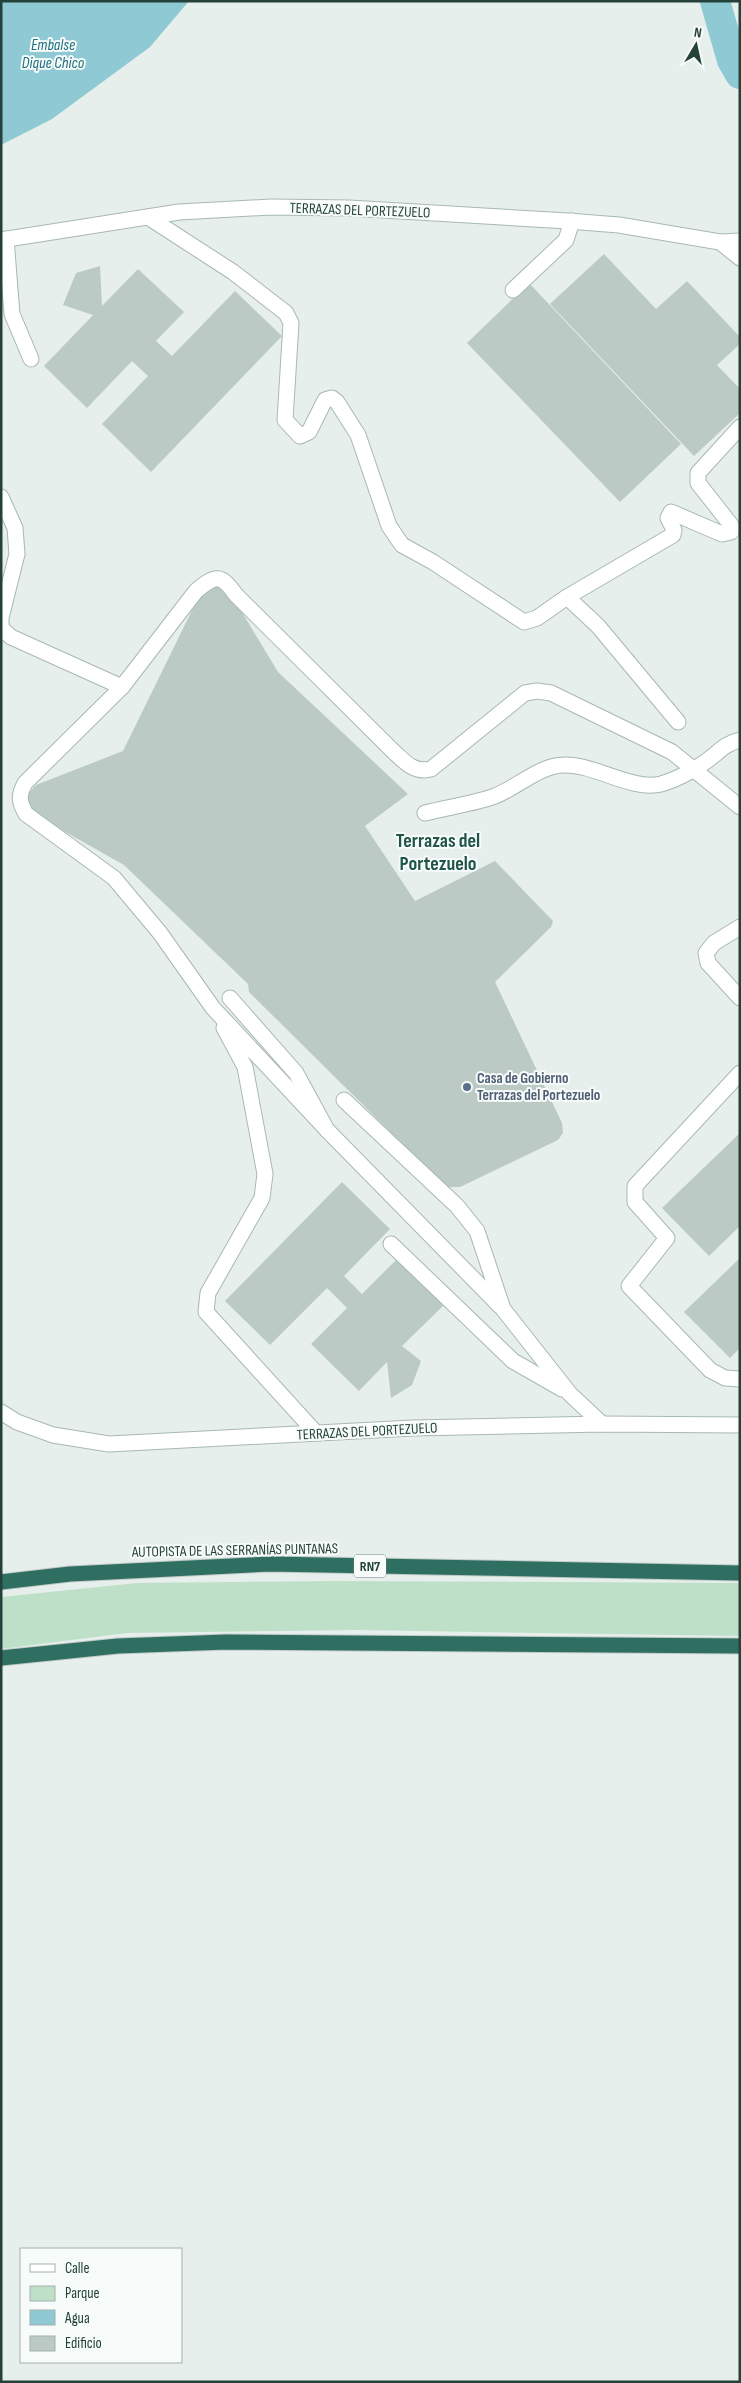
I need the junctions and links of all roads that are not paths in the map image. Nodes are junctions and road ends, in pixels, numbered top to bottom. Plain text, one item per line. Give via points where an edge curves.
1 (148, 217) junction
2 (572, 221) junction
3 (4, 240) edge
4 (740, 241) edge
5 (720, 242) junction
6 (740, 258) edge
7 (513, 290) dead end
8 (31, 359) dead end
9 (740, 427) edge
10 (1, 498) edge
11 (567, 597) junction
12 (122, 687) junction
13 (678, 722) dead end
14 (740, 740) edge
15 (694, 769) junction
16 (740, 807) edge
17 (425, 813) dead end
18 (740, 927) edge
19 (230, 998) dead end
20 (740, 998) edge
21 (212, 1008) junction
22 (740, 1074) edge
23 (344, 1100) dead end
24 (327, 1130) junction
25 (391, 1244) dead end
26 (502, 1308) junction
27 (740, 1379) edge
28 (570, 1394) junction
29 (1, 1412) edge
30 (602, 1424) junction
31 (740, 1425) edge
32 (316, 1433) junction
33 (740, 1573) edge
34 (1, 1582) edge
35 (740, 1646) edge
36 (1, 1658) edge

1 - 2 street, TERRAZAS DEL PORTEZUELO via 271,207 349,208
1 - 3 street, TERRAZAS DEL PORTEZUELO
1 - 11 street via 233,272 286,313 291,322 285,420 294,432 305,436 325,400 332,398 337,402 358,435 389,526 402,545 524,622 537,618
2 - 5 street, TERRAZAS DEL PORTEZUELO via 619,225
2 - 7 street via 566,240
3 - 8 street via 12,314
4 - 5 street, TERRAZAS DEL PORTEZUELO
5 - 6 street, TERRAZAS DEL PORTEZUELO
9 - 11 street via 698,473 698,483 731,525 731,532 722,534 671,512 668,518 673,535
10 - 12 street via 15,528 17,554 1,628 11,637
11 - 13 street via 598,626
12 - 15 street via 196,590 208,580 218,578 226,581 236,595 413,768 431,769 525,693 537,691 551,693 672,752
12 - 21 street via 25,783 19,802 26,814 114,878 160,933
14 - 15 street via 720,749
15 - 16 street
15 - 17 street via 660,784 644,785 564,765 550,768 495,796
18 - 20 street via 714,943 706,953 708,962
19 - 24 street via 296,1073
21 - 24 street
21 - 32 street via 245,1067 265,1174 262,1198 208,1292 206,1312
22 - 27 street via 635,1186 635,1202 667,1238 629,1286 710,1370 725,1378
23 - 26 street via 457,1206 477,1231
24 - 26 street
25 - 28 street via 513,1361
26 - 28 street
28 - 30 street
29 - 32 street, TERRAZAS DEL PORTEZUELO via 17,1422 53,1435 109,1444
30 - 31 street, TERRAZAS DEL PORTEZUELO
30 - 32 street, TERRAZAS DEL PORTEZUELO
33 - 34 highway, AUTOPISTA DE LAS SERRANÍAS PUNTANAS / RN7 via 270,1564 97,1572
35 - 36 highway via 226,1642 118,1646

